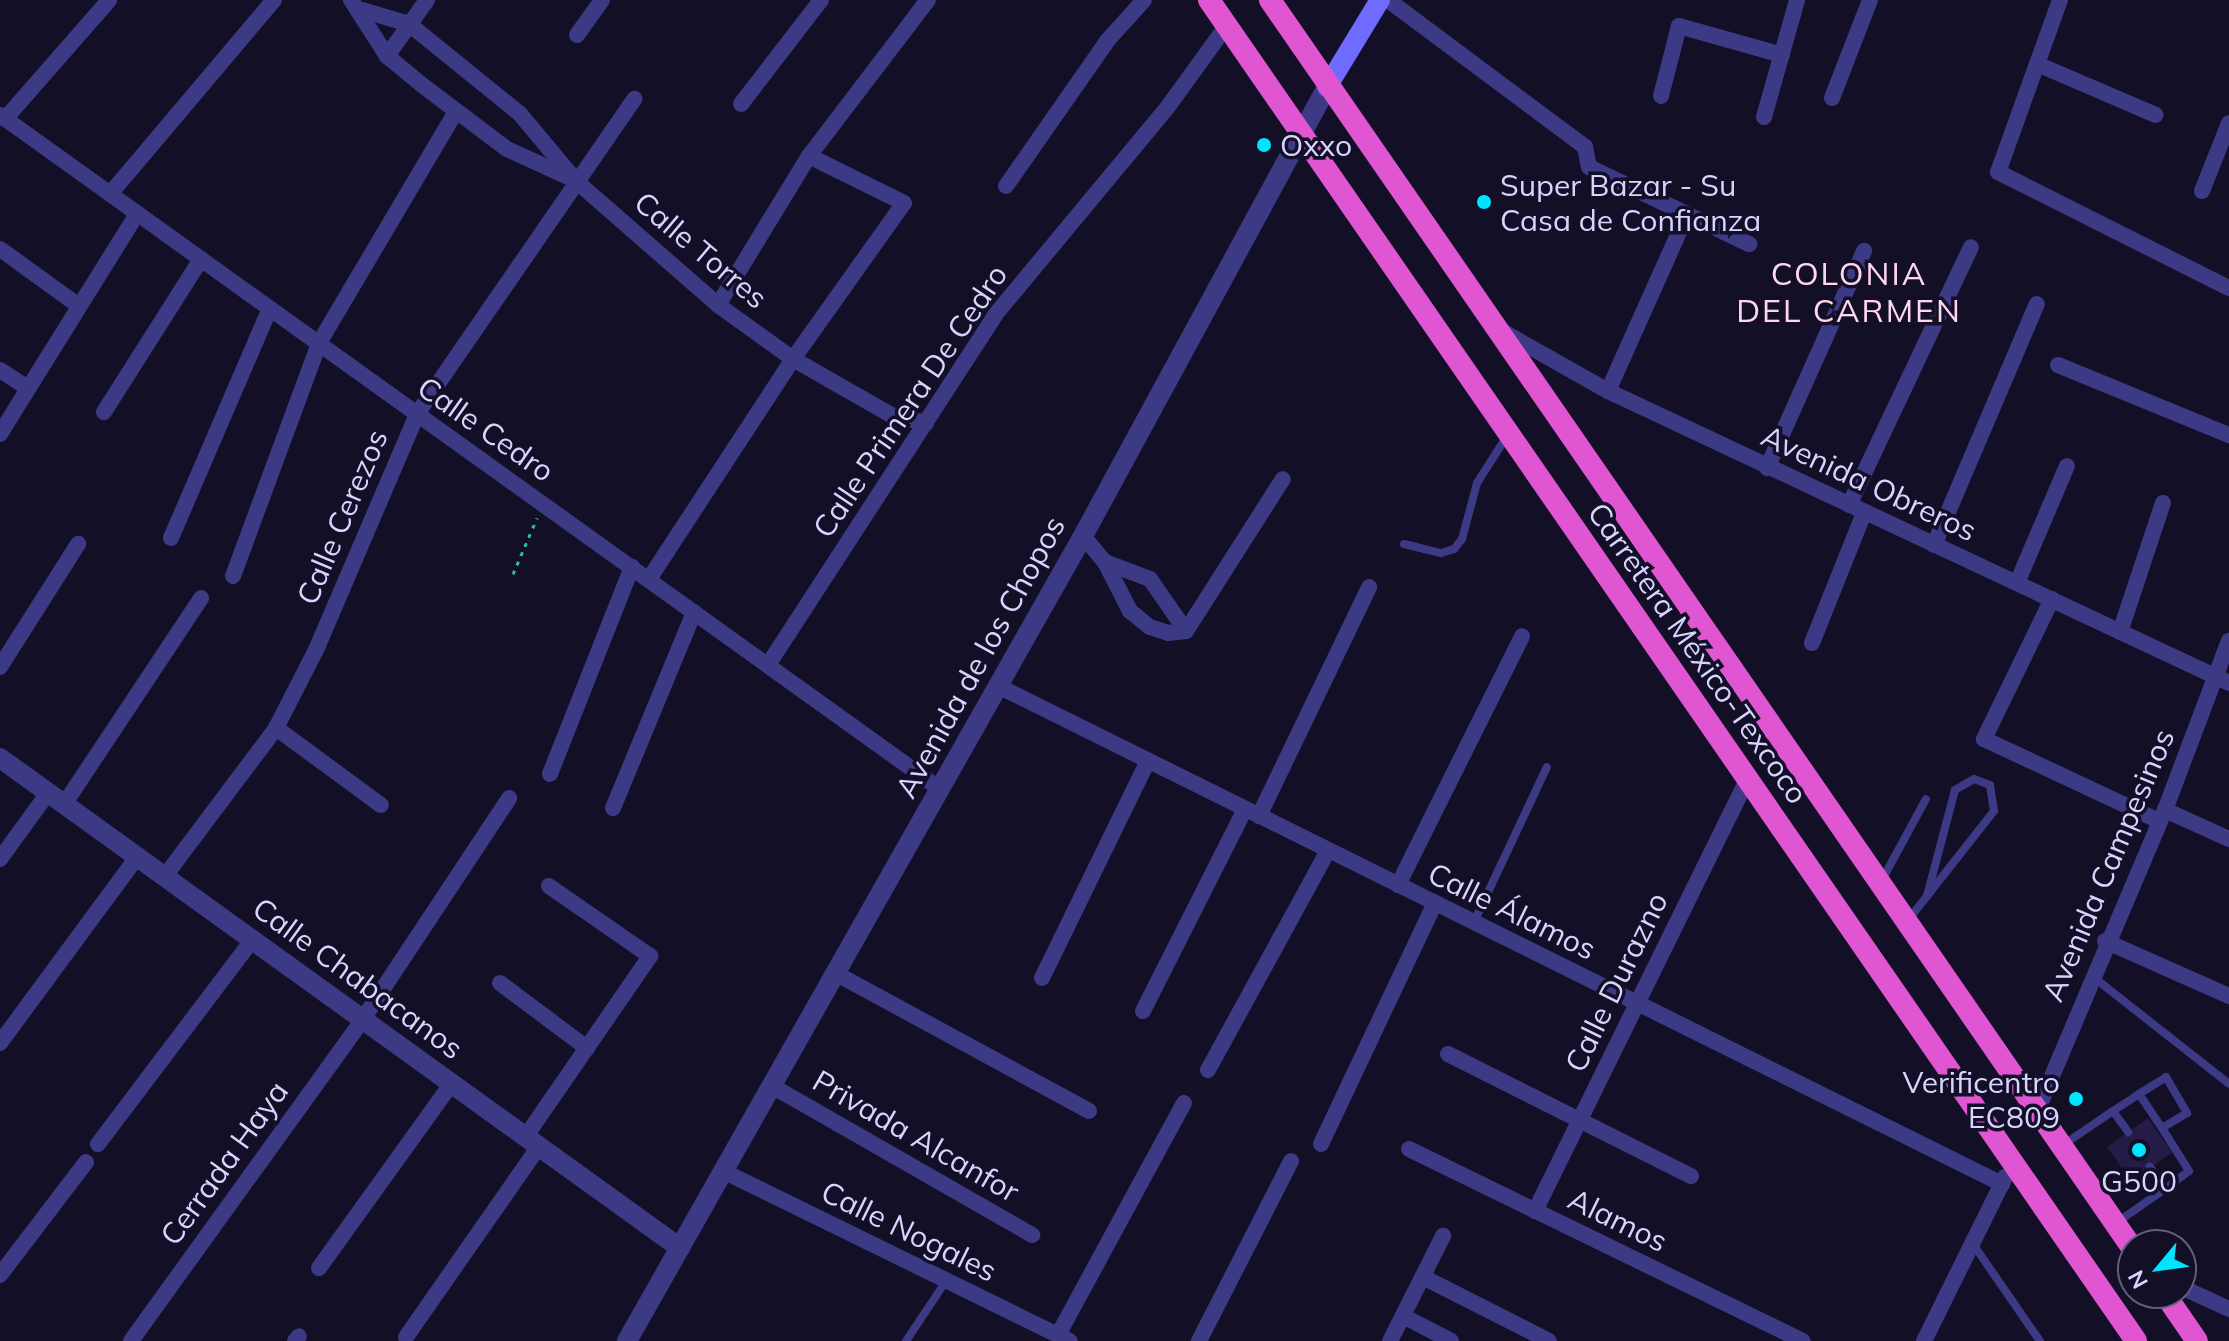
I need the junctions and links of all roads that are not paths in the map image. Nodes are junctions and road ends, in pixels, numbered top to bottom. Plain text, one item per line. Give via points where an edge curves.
1 (109, 0) edge
2 (274, 0) edge
3 (427, 0) edge
4 (602, 0) edge
5 (821, 0) edge
6 (928, 0) edge
7 (1144, 0) edge
8 (1209, 0) edge
9 (1270, 0) edge
10 (1380, 0) edge
11 (1388, 0) edge
12 (1797, 0) edge
13 (1870, 0) edge
14 (2060, 0) edge
15 (356, 5) edge
16 (409, 24) junction
17 (1227, 25) junction
18 (577, 35) dead end
19 (1782, 55) junction
20 (387, 56) junction
21 (2037, 64) junction
22 (1327, 87) junction
23 (1661, 96) dead end
24 (1832, 98) dead end
25 (634, 99) dead end
26 (741, 104) dead end
27 (456, 111) junction
28 (2156, 115) dead end
29 (3, 117) edge
30 (1764, 117) dead end
31 (1301, 129) junction
32 (2228, 132) edge
33 (809, 156) junction
34 (576, 181) junction
35 (1006, 186) dead end
36 (2202, 191) dead end
37 (110, 194) junction
38 (137, 214) junction
39 (1687, 214) junction
40 (1749, 244) dead end
41 (1971, 247) dead end
42 (0, 249) edge
43 (1864, 251) dead end
44 (201, 259) junction
45 (2229, 288) edge
46 (2037, 304) dead end
47 (718, 305) junction
48 (79, 306) junction
49 (270, 308) junction
50 (1490, 324) junction
51 (319, 343) junction
52 (793, 359) junction
53 (2058, 365) dead end
54 (0, 370) edge
55 (28, 388) junction
56 (1608, 391) junction
57 (104, 412) dead end
58 (417, 414) junction
59 (926, 423) junction
60 (1510, 432) junction
61 (0, 434) edge
62 (2229, 435) edge
63 (2067, 466) dead end
64 (1767, 468) junction
65 (1283, 479) dead end
66 (2163, 503) dead end
67 (1856, 509) junction
68 (1083, 536) junction
69 (171, 538) dead end
70 (78, 544) dead end
71 (1404, 544) dead end
72 (1934, 545) junction
73 (1105, 562) junction
74 (632, 567) junction
75 (233, 576) dead end
76 (649, 579) junction
77 (2017, 583) junction
78 (1369, 587) dead end
79 (201, 598) dead end
80 (2052, 599) junction
81 (694, 612) junction
82 (1186, 631) junction
83 (2120, 632) junction
84 (1522, 636) dead end
85 (2229, 641) edge
86 (1812, 643) dead end
87 (768, 665) junction
88 (0, 667) edge
89 (2223, 680) edge
90 (998, 686) junction
91 (276, 728) junction
92 (0, 758) edge
93 (1148, 761) junction
94 (1547, 767) dead end
95 (550, 774) dead end
96 (1748, 778) junction
97 (940, 789) junction
98 (56, 798) junction
99 (509, 798) dead end
100 (1926, 799) dead end
101 (381, 805) dead end
102 (613, 808) dead end
103 (1252, 813) junction
104 (2162, 815) junction
105 (2229, 839) edge
106 (1328, 851) junction
107 (137, 857) junction
108 (0, 859) edge
109 (165, 876) junction
110 (1880, 884) junction
111 (1398, 885) junction
112 (549, 886) dead end
113 (1927, 896) junction
114 (1435, 903) junction
115 (1474, 923) junction
116 (1906, 923) junction
117 (253, 939) junction
118 (2105, 941) junction
119 (835, 973) junction
120 (2091, 975) junction
121 (1042, 978) dead end
122 (500, 983) dead end
123 (2229, 996) edge
124 (1637, 1004) junction
125 (1143, 1011) dead end
126 (363, 1019) junction
127 (0, 1043) edge
128 (587, 1048) junction
129 (1448, 1054) dead end
130 (1208, 1070) dead end
131 (452, 1083) junction
132 (2229, 1084) edge
133 (772, 1086) junction
134 (2139, 1094) junction
135 (1184, 1103) dead end
136 (2038, 1109) junction
137 (1089, 1111) dead end
138 (2113, 1111) junction
139 (1579, 1120) junction
140 (2162, 1128) junction
141 (2128, 1132) dead end
142 (533, 1141) junction
143 (98, 1144) dead end
144 (1321, 1144) dead end
145 (2062, 1146) junction
146 (1409, 1149) dead end
147 (1291, 1161) dead end
148 (86, 1162) dead end
149 (2012, 1163) junction
150 (2150, 1167) dead end
151 (723, 1171) junction
152 (1691, 1176) dead end
153 (2002, 1184) junction
154 (2165, 1189) junction
155 (1535, 1211) junction
156 (2115, 1224) junction
157 (2119, 1229) edge
158 (1032, 1235) dead end
159 (1443, 1236) dead end
160 (1972, 1244) junction
161 (680, 1248) junction
162 (319, 1268) dead end
163 (0, 1275) edge
164 (1423, 1277) junction
165 (947, 1281) junction
166 (2197, 1294) edge
167 (2175, 1309) edge
168 (2229, 1309) edge
169 (1403, 1316) junction
170 (406, 1337) dead end
171 (1064, 1338) edge
172 (905, 1340) edge
173 (131, 1341) edge
174 (627, 1341) edge
175 (1199, 1341) edge
176 (1390, 1341) edge
177 (1451, 1341) edge
178 (1549, 1341) edge
179 (1803, 1341) edge
180 (1924, 1341) edge
181 (2040, 1341) edge
182 (2136, 1341) edge
183 (2197, 1341) edge

1 - 29 street
2 - 37 street
3 - 16 street
4 - 18 street
5 - 26 street
6 - 33 street
7 - 35 street via 1107,41
8 - 17 highway, Carretera México-Texcoco
9 - 22 highway, Carretera México-Texcoco
10 - 22 main road, Avenida de los Chopos
11 - 39 street via 1585,147 1589,167
12 - 19 street
13 - 24 street
14 - 21 street
15 - 16 street, Calle Torres
15 - 20 street, Calle Torres
16 - 20 street
16 - 34 street, Calle Torres via 520,114
17 - 31 highway, Carretera México-Texcoco
17 - 59 street, Calle Primera De Cedro via 1167,108 995,315
19 - 23 street via 1679,26
19 - 30 street
20 - 27 street, Calle Torres
21 - 28 street
21 - 45 street via 1998,172
22 - 31 street, Avenida de los Chopos
22 - 50 highway, Carretera México-Texcoco
25 - 34 street, Calle Cerezos
27 - 34 street, Calle Torres via 507,149
27 - 51 street
29 - 37 street, Calle Cedro
31 - 60 highway, Carretera México-Texcoco
31 - 68 street, Avenida de los Chopos
32 - 36 street
33 - 47 street
33 - 52 street via 904,203
34 - 47 street, Calle Torres
34 - 58 street, Calle Cerezos
37 - 38 street, Calle Cedro
38 - 44 street, Calle Cedro
38 - 48 street
39 - 40 street
39 - 56 street
41 - 67 street
42 - 48 street
43 - 64 street
44 - 49 street, Calle Cedro
44 - 57 street
46 - 72 street
47 - 52 street, Calle Torres
48 - 55 street
49 - 51 street, Calle Cedro
49 - 69 street
50 - 56 street, Avenida Obreros
50 - 110 highway, Carretera México-Texcoco
51 - 58 street, Calle Cedro
51 - 75 street
52 - 59 street, Calle Torres via 891,415
52 - 76 street
53 - 62 street
54 - 55 street
55 - 61 street
56 - 64 street, Avenida Obreros
58 - 74 street, Calle Cedro
58 - 91 street, Calle Cerezos via 316,650
59 - 87 street, Calle Primera De Cedro
60 - 71 lane via 1477,483 1462,539 1454,549 1441,553
60 - 96 highway, Carretera México-Texcoco
63 - 77 street
64 - 67 street, Avenida Obreros
65 - 82 street
66 - 83 street
67 - 72 street, Avenida Obreros
67 - 86 street
68 - 73 street
68 - 90 street, Avenida de los Chopos
70 - 88 street
72 - 77 street, Avenida Obreros
73 - 82 street via 1150,579
73 - 82 street via 1130,611 1150,627
74 - 76 street, Calle Cedro
74 - 95 street
76 - 81 street, Calle Cedro
77 - 80 street, Avenida Obreros
78 - 103 street
79 - 98 street
80 - 83 street, Avenida Obreros
80 - 104 street via 1984,739
81 - 87 street, Calle Cedro
81 - 102 street
83 - 89 street, Avenida Obreros
84 - 111 street
85 - 89 street, Avenida Campesinos
87 - 97 street, Calle Cedro
89 - 104 street, Avenida Campesinos
90 - 93 street, Calle Álamos
90 - 97 street, Avenida de los Chopos
91 - 101 street
91 - 109 street, Calle Cerezos
92 - 98 street, Calle Chabacanos
93 - 103 street, Calle Álamos
93 - 121 street
94 - 115 lane
96 - 124 street, Calle Durazno
96 - 149 highway, Carretera México-Texcoco
97 - 119 street, Avenida de los Chopos
98 - 107 street, Calle Chabacanos
98 - 108 street
99 - 126 street, Cerrada Haya
100 - 110 lane
103 - 106 street, Calle Álamos
103 - 125 street
104 - 105 street
104 - 118 street, Avenida Campesinos
106 - 111 street, Calle Álamos
106 - 130 street
107 - 109 street, Calle Chabacanos
107 - 127 street
109 - 117 street, Calle Chabacanos
110 - 116 highway, Carretera México-Texcoco
111 - 114 street, Calle Álamos
112 - 128 street via 650,956
113 - 113 lane via 1994,811 1990,785 1974,779 1955,790
113 - 116 lane
114 - 115 street, Calle Álamos
114 - 144 street
115 - 124 street, Calle Álamos
116 - 136 highway, Carretera México-Texcoco
117 - 126 street, Calle Chabacanos
117 - 143 street
118 - 120 street, Avenida Campesinos
118 - 123 street
119 - 133 street, Avenida de los Chopos
119 - 137 street
120 - 132 lane
120 - 136 street, Avenida Campesinos
122 - 128 street
124 - 139 street, Calle Durazno
124 - 153 street, Calle Álamos
126 - 131 street, Calle Chabacanos
126 - 173 street, Cerrada Haya
128 - 142 street
129 - 139 street
131 - 142 street, Calle Chabacanos
131 - 162 street
133 - 151 street, Avenida de los Chopos
133 - 158 street, Privada Alcanfor
134 - 138 lane
134 - 140 lane
134 - 140 lane via 2166,1077 2187,1113
135 - 171 street
136 - 145 highway, Carretera México-Texcoco
138 - 141 lane
138 - 145 lane
139 - 152 street
139 - 155 street, Calle Durazno
140 - 154 lane via 2189,1171
142 - 161 street, Calle Chabacanos
142 - 170 street
145 - 156 highway, Carretera México-Texcoco
146 - 155 street, Alamos
147 - 175 street
148 - 163 street
149 - 153 street
149 - 182 highway, Carretera México-Texcoco
150 - 154 lane
151 - 161 street, Avenida de los Chopos
151 - 165 street, Calle Nogales
153 - 160 street
154 - 156 lane
155 - 179 street, Alamos
156 - 157 highway, Carretera México-Texcoco
159 - 164 street
160 - 180 street
160 - 181 lane
161 - 174 street, Avenida de los Chopos
164 - 169 street
164 - 178 street
165 - 171 street, Calle Nogales
165 - 172 lane
166 - 168 street
167 - 183 highway
169 - 176 street
169 - 177 street

